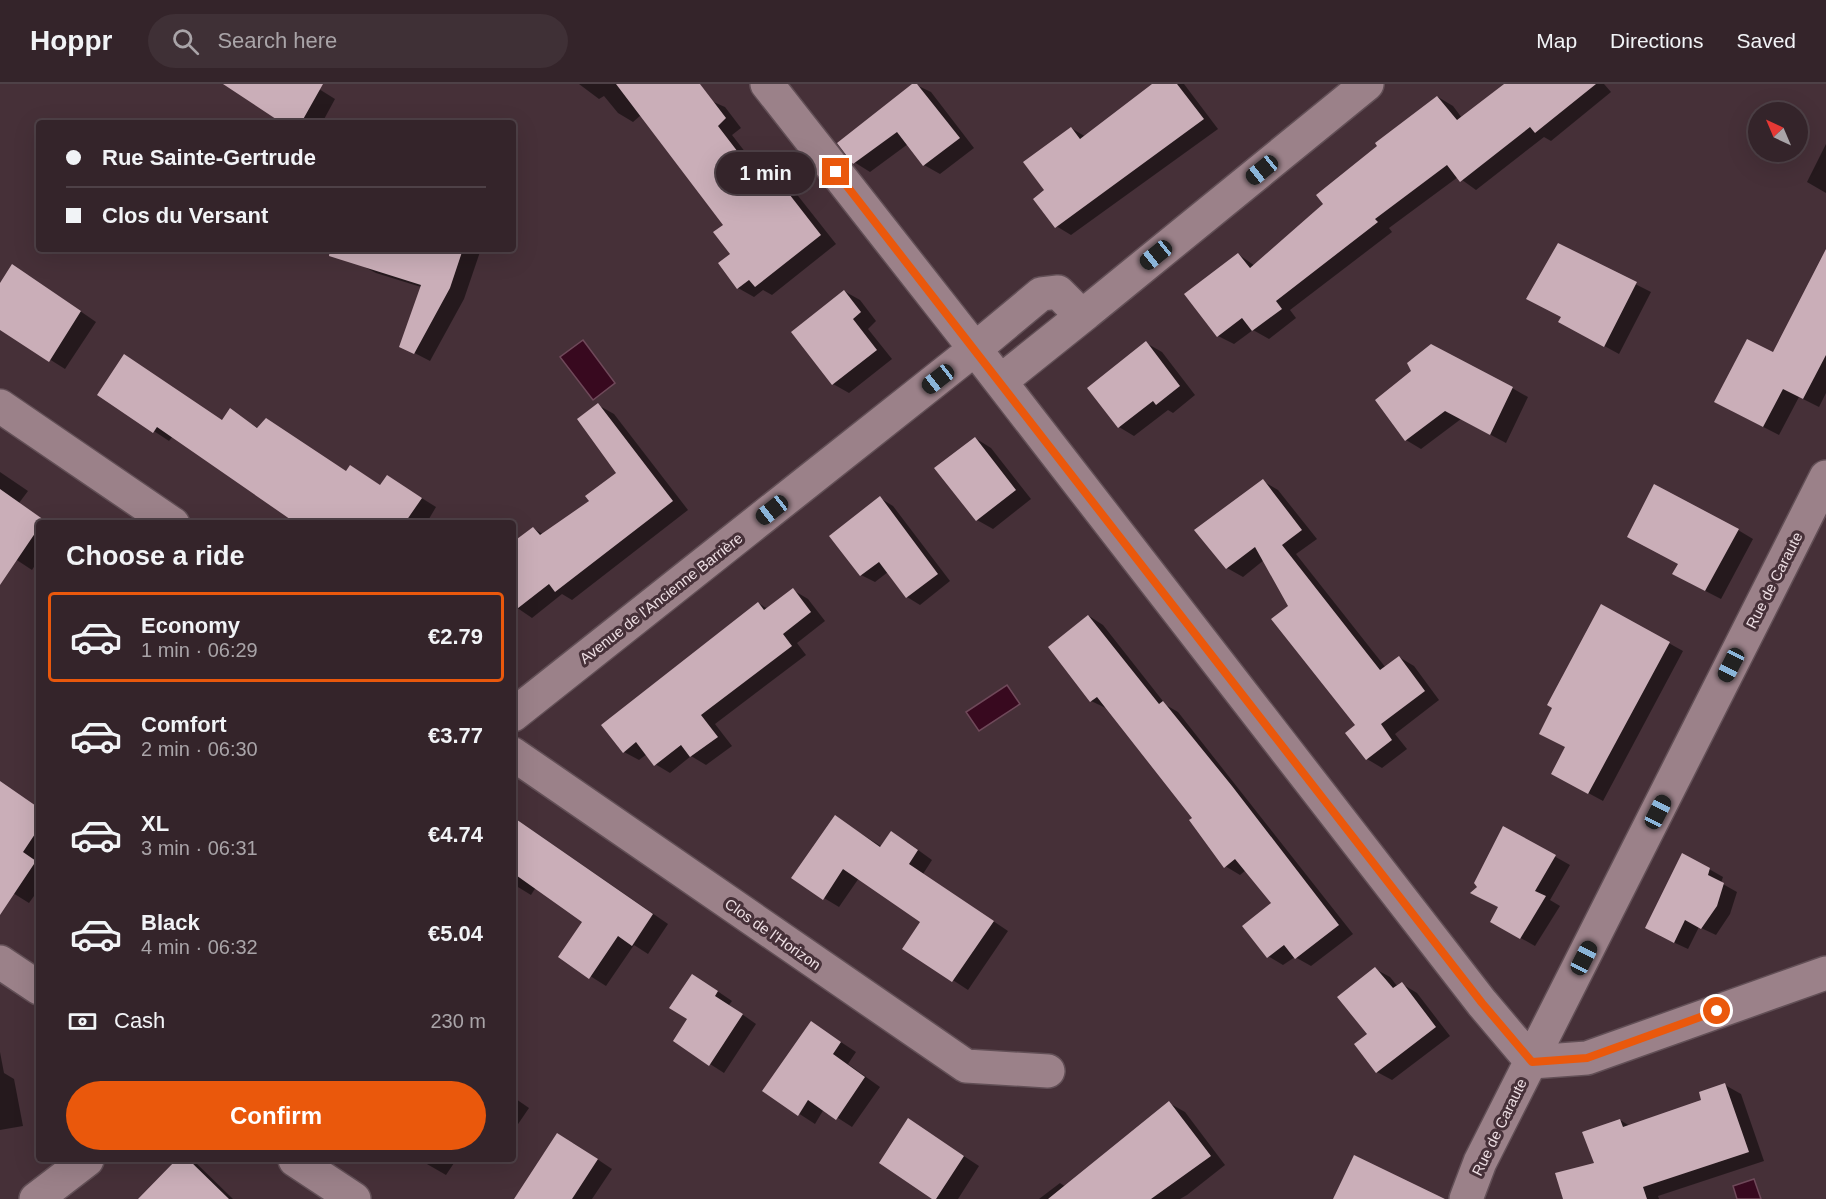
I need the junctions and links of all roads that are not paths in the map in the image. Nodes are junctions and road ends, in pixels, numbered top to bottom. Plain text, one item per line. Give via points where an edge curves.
1 (767, 84) edge
2 (1367, 84) edge
3 (1086, 313) junction
4 (975, 349) junction
5 (1001, 381) junction
6 (0, 406) edge
7 (1826, 477) edge
8 (167, 520) edge
9 (516, 713) edge
10 (516, 756) edge
11 (0, 962) edge
12 (1826, 974) edge
13 (36, 986) edge
14 (1532, 1062) junction
15 (1048, 1071) dead end
16 (84, 1162) edge
17 (298, 1162) edge
18 (36, 1199) edge
19 (354, 1199) edge
20 (1466, 1199) edge

1 - 4 street
2 - 3 street
3 - 4 street, Avenue de l'Ancienne Barrière via 1058,292 1041,294
3 - 5 street
4 - 5 street
4 - 9 street, Avenue de l'Ancienne Barrière
5 - 14 street via 1482,1003
6 - 8 street
7 - 14 street, Rue de Caraute
10 - 15 street, Clos de l'Horizon via 966,1066
11 - 13 street
12 - 14 street via 1587,1058
14 - 20 street, Rue de Caraute via 1480,1162
16 - 18 street
17 - 19 street

